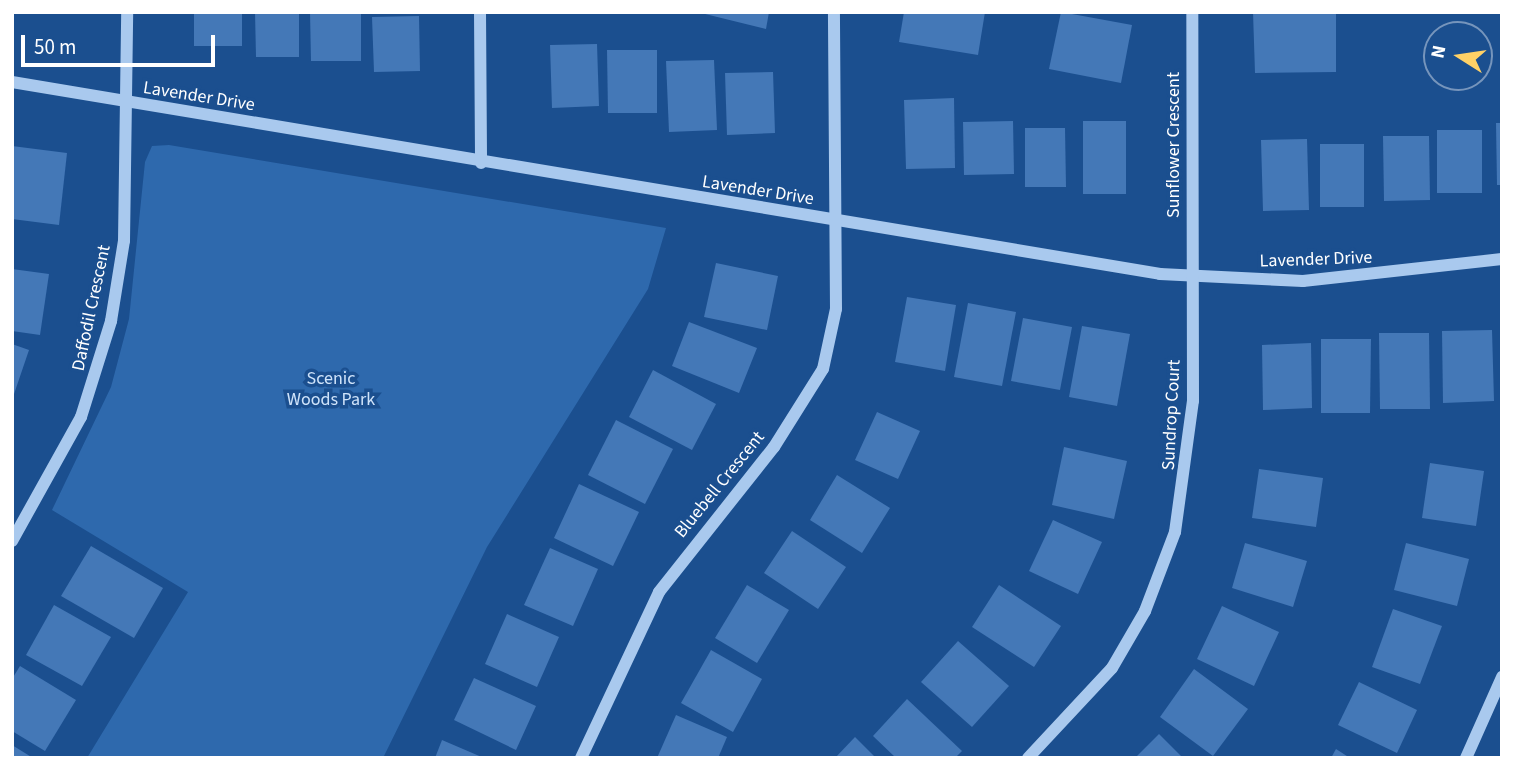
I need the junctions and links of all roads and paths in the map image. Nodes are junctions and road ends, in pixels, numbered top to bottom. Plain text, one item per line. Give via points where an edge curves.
1 (127, 12) edge
2 (480, 12) edge
3 (834, 12) edge
4 (1192, 12) edge
5 (12, 82) edge
6 (127, 103) junction
7 (481, 163) junction
8 (836, 222) junction
9 (1502, 259) edge
10 (1192, 277) junction
11 (12, 541) edge
12 (1502, 677) edge
13 (581, 758) edge
14 (1028, 758) edge
15 (1466, 758) edge

1 - 6 street, Daffodil Crescent
2 - 7 street
3 - 8 street
4 - 10 street, Sunflower Crescent
5 - 6 street, Lavender Drive
6 - 7 street, Lavender Drive
6 - 11 street, Daffodil Crescent via 124,240 96,377 63,456
7 - 8 street, Lavender Drive
8 - 10 street, Lavender Drive
8 - 13 street, Bluebell Crescent via 836,309 823,369 775,447 659,592
9 - 10 street, Lavender Drive via 1344,279
10 - 14 street, Sundrop Court via 1190,458 1175,532 1145,611 1112,668
12 - 15 street

